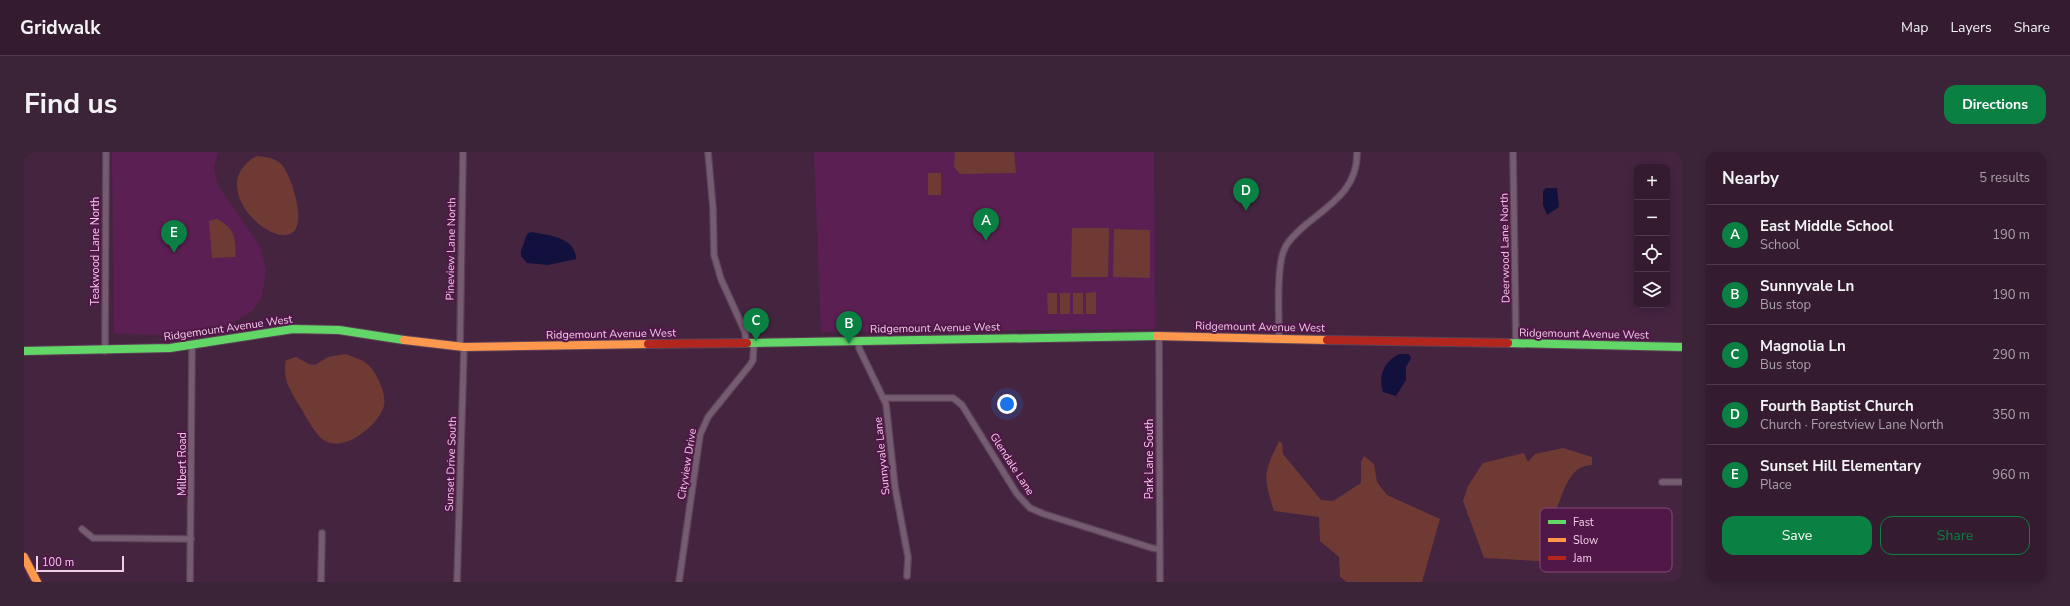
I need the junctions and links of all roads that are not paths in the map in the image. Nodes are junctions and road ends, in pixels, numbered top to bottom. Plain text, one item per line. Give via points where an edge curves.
1 (106, 152) edge
2 (463, 152) edge
3 (708, 152) edge
4 (1357, 152) edge
5 (1513, 152) edge
6 (1160, 336) junction
7 (1279, 338) junction
8 (860, 340) junction
9 (750, 343) junction
10 (1516, 344) junction
11 (192, 346) junction
12 (462, 347) junction
13 (1682, 347) edge
14 (105, 350) junction
15 (24, 351) edge
16 (883, 398) junction
17 (1662, 482) dead end
18 (1682, 482) edge
19 (82, 529) dead end
20 (322, 533) dead end
21 (191, 539) junction
22 (1159, 549) junction
23 (24, 557) edge
24 (907, 576) dead end
25 (37, 582) edge
26 (190, 582) edge
27 (321, 582) edge
28 (458, 582) edge
29 (679, 582) edge
30 (1160, 582) edge

1 - 14 street, Teakwood Lane North
2 - 12 street, Pineview Lane North
3 - 9 street, Cityview Drive via 716,267
4 - 7 street via 1357,165 1349,186 1293,236 1284,249 1281,264
5 - 10 street, Deerwood Lane North
6 - 7 street, Ridgemount Avenue West
6 - 8 street, Ridgemount Avenue West
6 - 22 street, Park Lane South
7 - 10 street, Ridgemount Avenue West
8 - 9 street, Ridgemount Avenue West
8 - 16 street, Sunnyvale Lane via 859,348
9 - 12 street, Ridgemount Avenue West
9 - 29 street, Cityview Drive via 753,360 750,366 708,417 700,435
10 - 13 street, Ridgemount Avenue West
11 - 12 street, Ridgemount Avenue West via 272,331 311,329 339,330
11 - 14 street, Ridgemount Avenue West
11 - 21 street, Milbert Road
12 - 28 street, Sunset Drive South
14 - 15 street, Ridgemount Avenue West
16 - 22 street, Glendale Lane via 954,398 962,405 1017,494 1030,508
16 - 24 street, Sunnyvale Lane via 888,412 899,514 908,557
17 - 18 street
19 - 21 street via 93,538
20 - 27 street
21 - 26 street, Milbert Road
22 - 30 street, Park Lane South
23 - 25 street

